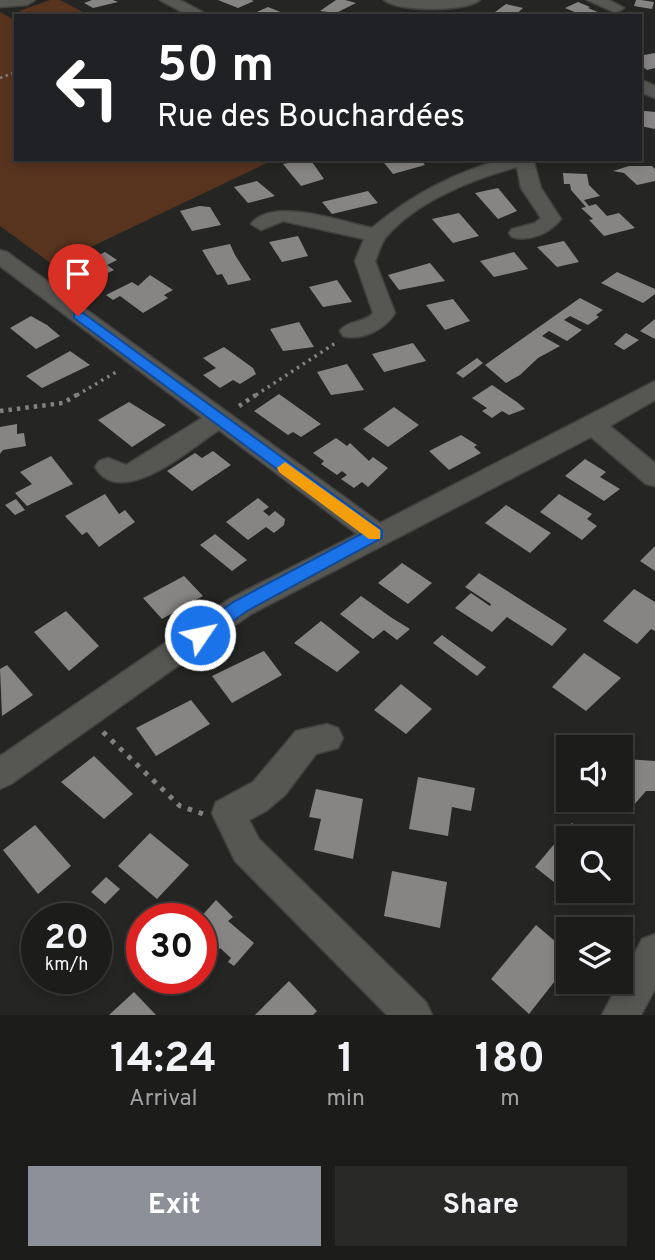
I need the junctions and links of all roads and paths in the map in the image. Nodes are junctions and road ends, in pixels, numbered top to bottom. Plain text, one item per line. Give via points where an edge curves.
1 (27, 0) edge
2 (168, 0) edge
3 (392, 0) edge
4 (472, 0) edge
5 (595, 0) edge
6 (0, 2) edge
7 (616, 8) dead end
8 (193, 14) edge
9 (519, 161) edge
10 (523, 161) edge
11 (261, 224) dead end
12 (519, 233) dead end
13 (376, 234) junction
14 (0, 256) edge
15 (351, 331) joint
16 (137, 360) junction
17 (655, 389) edge
18 (0, 411) edge
19 (218, 419) junction
20 (593, 425) junction
21 (108, 467) dead end
22 (655, 477) edge
23 (376, 534) junction
24 (82, 715) junction
25 (327, 738) dead end
26 (0, 774) edge
27 (228, 813) junction
28 (655, 952) edge
29 (414, 1015) edge
30 (621, 1015) edge

1 - 6 street
2 - 8 street
3 - 4 street via 436,5
5 - 7 street
9 - 13 street via 428,196
10 - 12 street via 531,188 551,219 542,228
11 - 13 street via 281,215
13 - 15 street via 365,261 384,313 378,322
14 - 16 street
15 - 19 path
16 - 18 path via 63,403
16 - 19 street
17 - 20 street
19 - 21 street via 131,474 117,474
19 - 23 street
20 - 22 street
20 - 23 street
23 - 24 street via 241,606
24 - 26 street
24 - 27 path via 180,806 212,816
25 - 27 street via 307,741 268,792 252,805
27 - 29 street via 247,850
28 - 30 street

